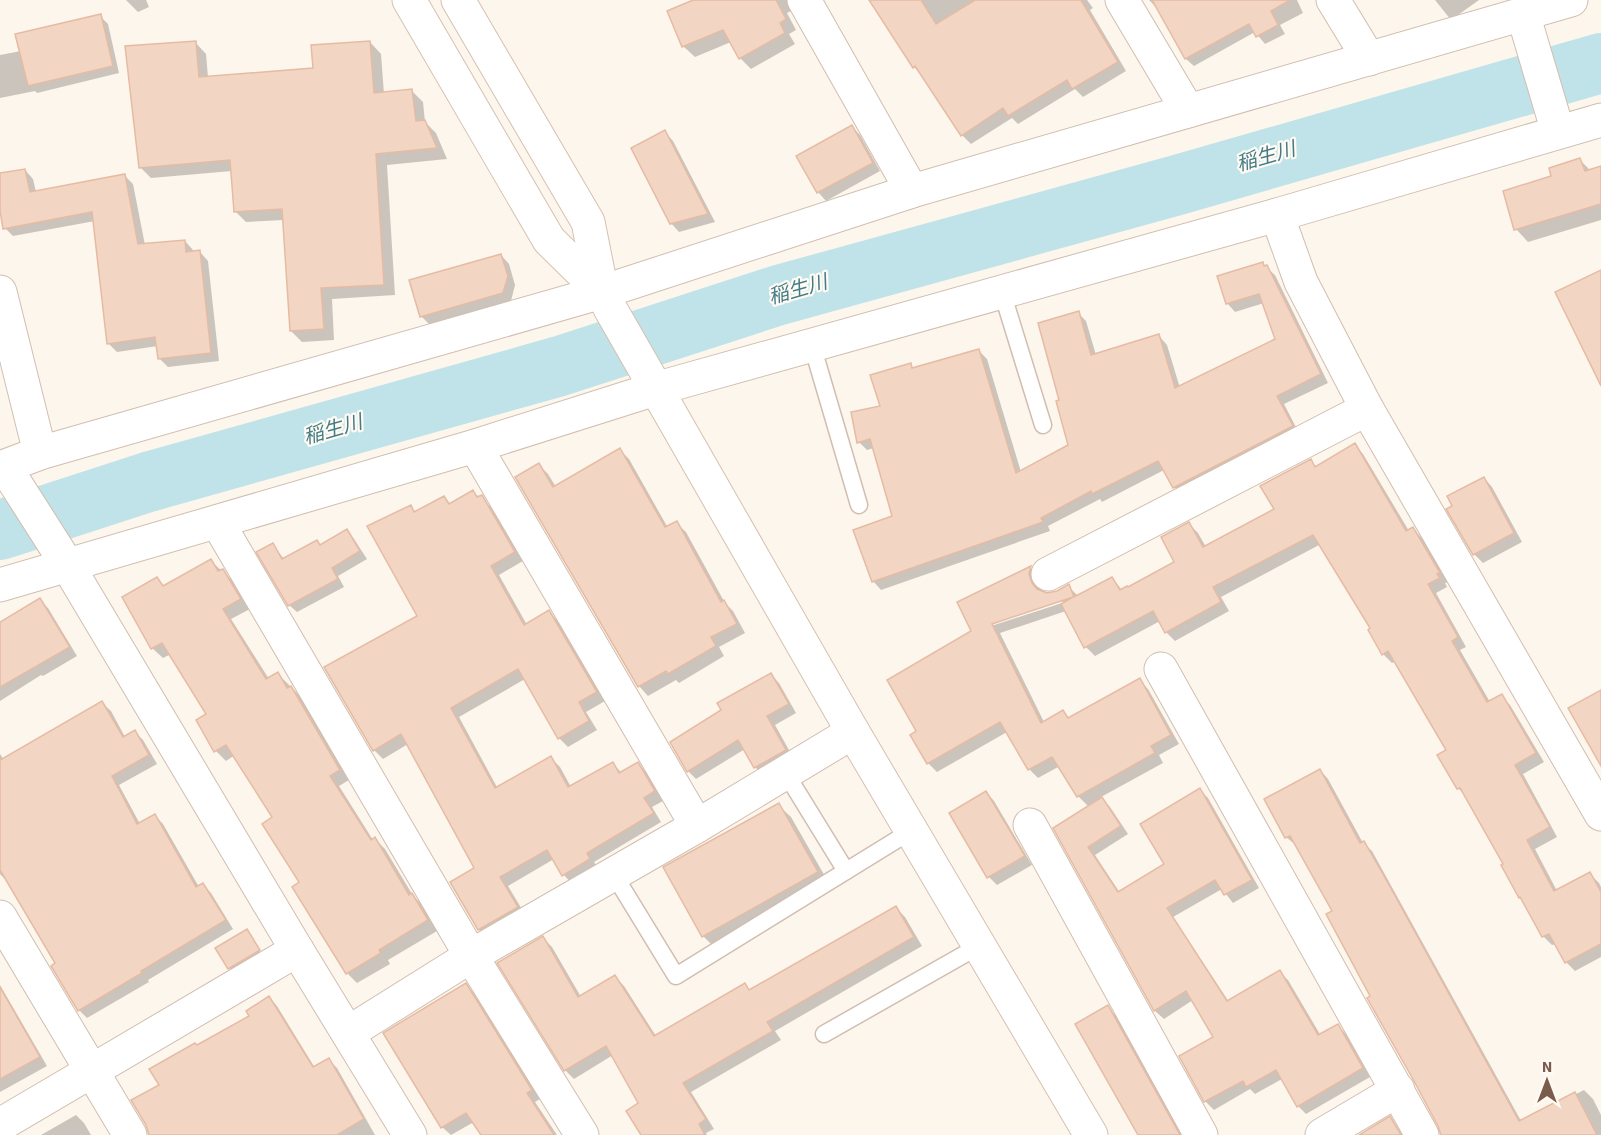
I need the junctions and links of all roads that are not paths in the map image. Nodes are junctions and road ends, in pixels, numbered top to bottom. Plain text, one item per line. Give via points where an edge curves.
1 (409, 0) edge
2 (458, 0) edge
3 (804, 0) edge
4 (1122, 0) edge
5 (1332, 0) edge
6 (1571, 0) edge
7 (1527, 8) edge
8 (1369, 59) junction
9 (1188, 111) junction
10 (1554, 118) junction
11 (1601, 120) edge
12 (912, 191) junction
13 (1277, 215) junction
14 (0, 292) edge
15 (1002, 292) junction
16 (607, 301) junction
17 (812, 345) junction
18 (650, 380) junction
19 (1367, 409) junction
20 (1043, 425) dead end
21 (475, 446) junction
22 (40, 453) junction
23 (8, 475) edge
24 (859, 505) dead end
25 (218, 523) junction
26 (62, 555) junction
27 (1048, 574) dead end
28 (0, 585) edge
29 (1161, 669) dead end
30 (853, 732) junction
31 (785, 772) junction
32 (1601, 814) edge
33 (1030, 825) dead end
34 (697, 826) junction
35 (911, 831) junction
36 (846, 871) junction
37 (613, 873) junction
38 (0, 917) edge
39 (979, 946) junction
40 (297, 950) junction
41 (471, 956) junction
42 (348, 1033) junction
43 (824, 1034) dead end
44 (91, 1071) junction
45 (1398, 1090) junction
46 (0, 1125) edge
47 (130, 1135) edge
48 (411, 1135) edge
49 (582, 1135) edge
50 (1091, 1135) edge
51 (1201, 1135) edge
52 (1322, 1135) edge
53 (1422, 1135) edge

1 - 16 street via 549,240
2 - 16 street via 588,222
3 - 12 street
4 - 9 street
5 - 8 street
6 - 7 street
7 - 8 street
7 - 10 street via 1533,50
8 - 9 street
9 - 12 street
10 - 11 street
10 - 13 street
12 - 16 street
13 - 15 street
13 - 19 street via 1301,282
14 - 22 street
15 - 17 street
15 - 20 lane
16 - 18 street
16 - 22 street
17 - 18 street
17 - 24 lane
18 - 21 street
18 - 30 street
19 - 27 street
19 - 32 street
21 - 25 street
21 - 34 street
22 - 23 street
23 - 26 street
25 - 26 street
25 - 41 street
26 - 28 street
26 - 40 street
29 - 45 street
30 - 31 street
30 - 35 street
31 - 34 street
31 - 36 lane
33 - 51 street
34 - 37 street
35 - 36 lane
35 - 39 street
36 - 37 lane via 676,976
37 - 41 street
38 - 44 street
39 - 43 lane
39 - 50 street
40 - 42 street
40 - 44 street
41 - 42 street
41 - 49 street
42 - 48 street
44 - 46 street
44 - 47 street
45 - 52 street
45 - 53 street

